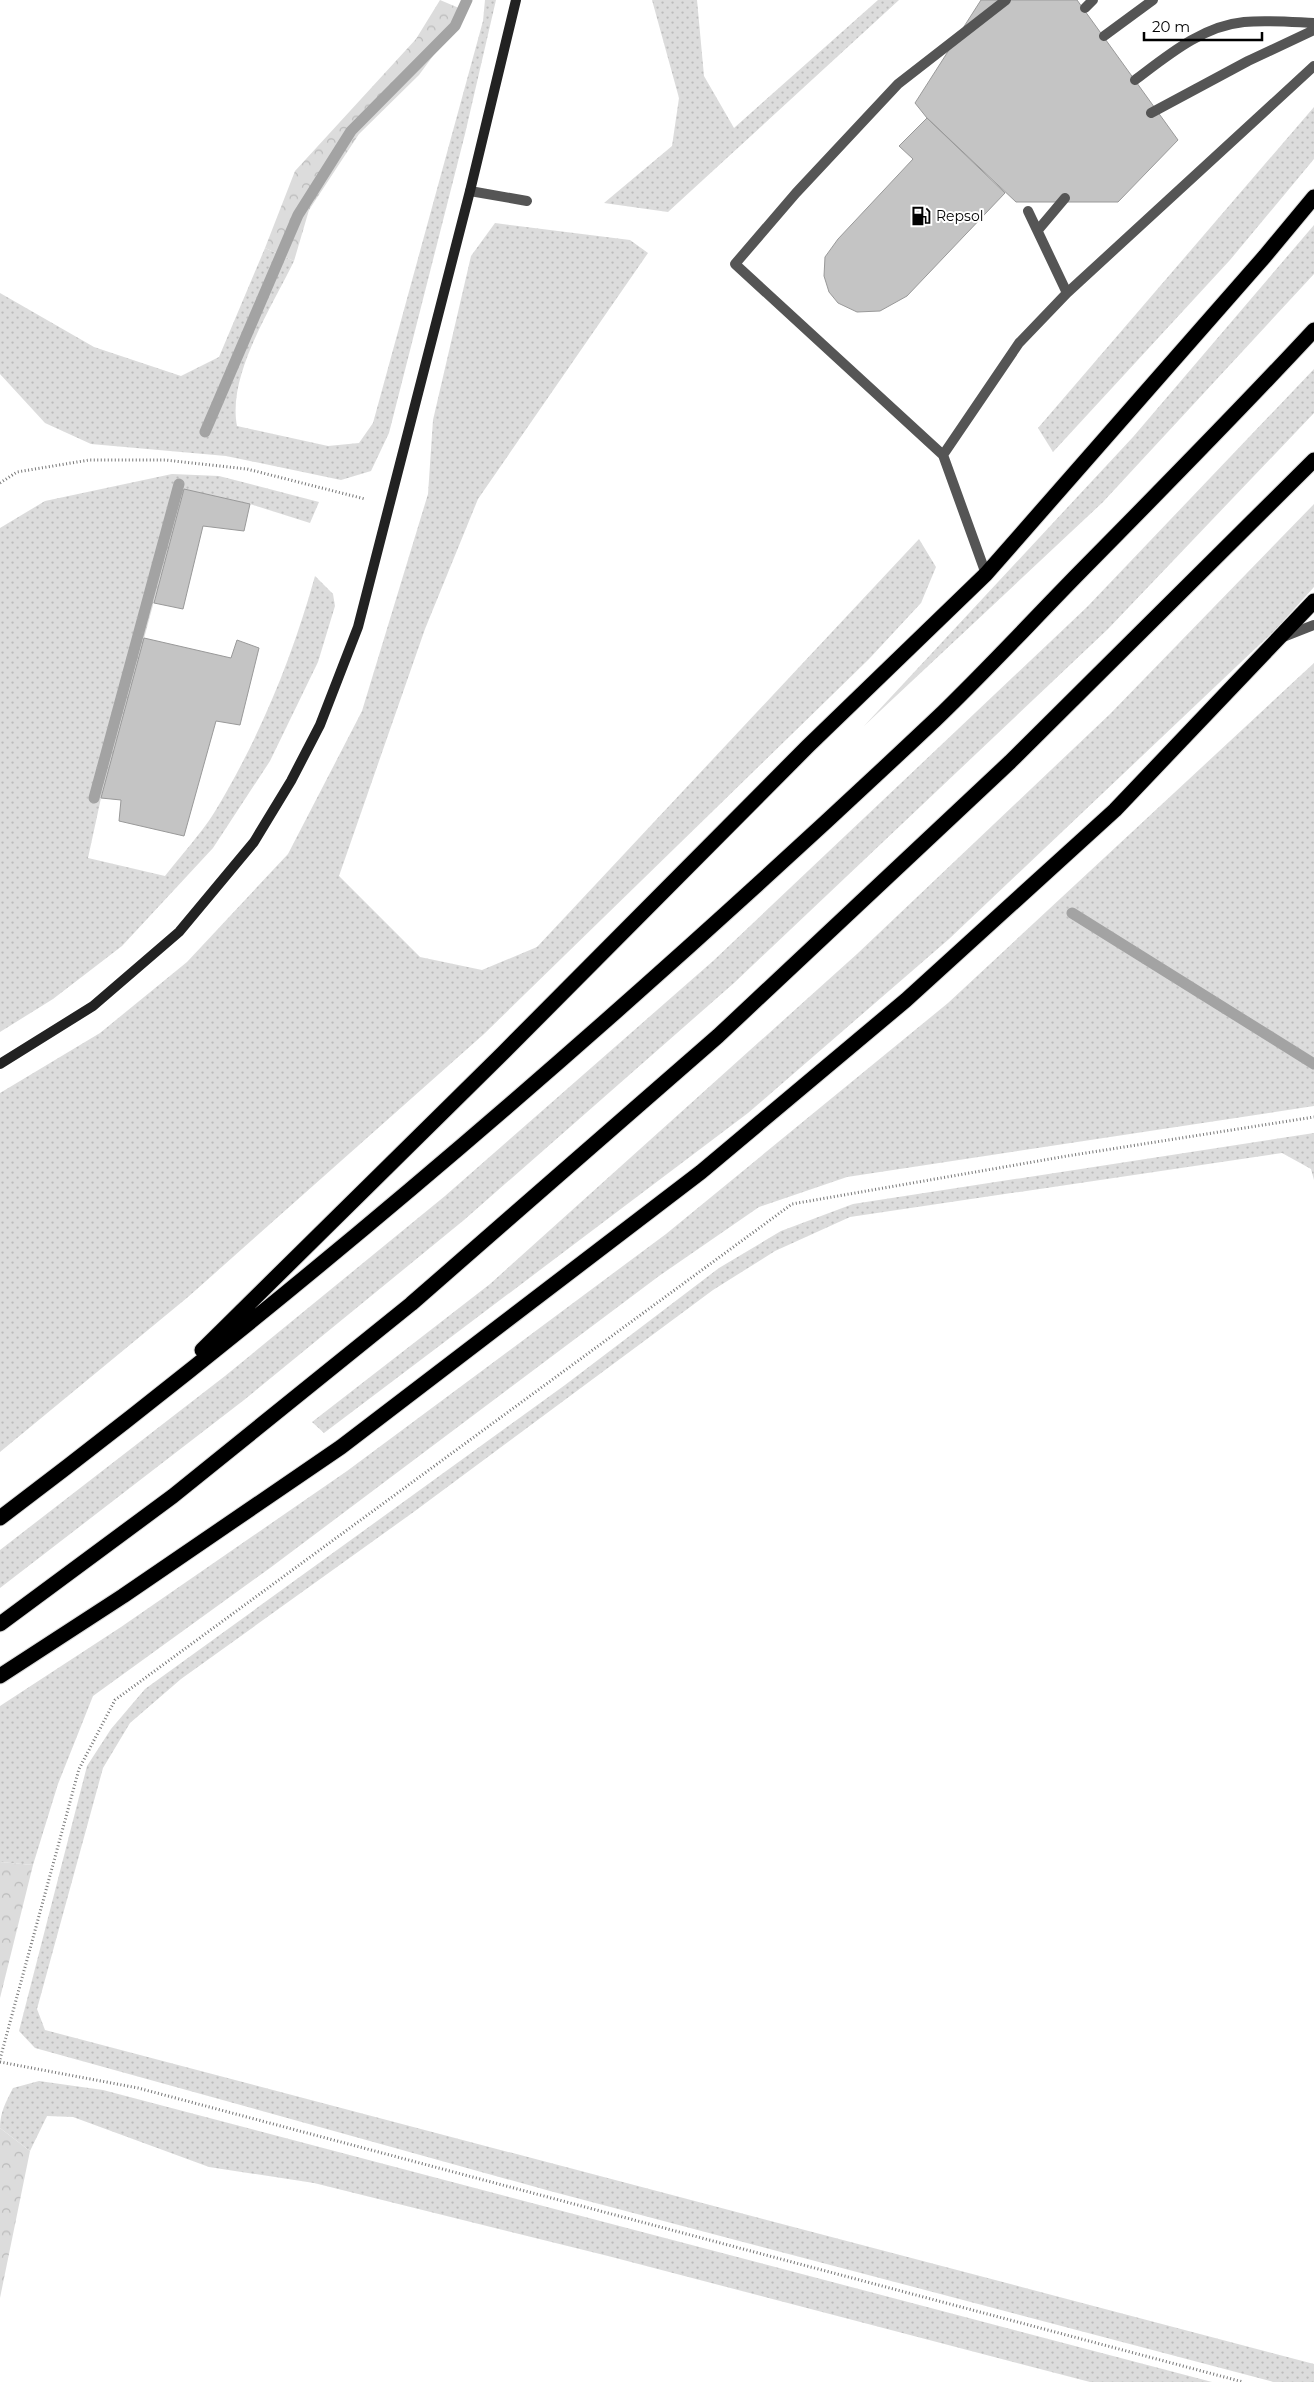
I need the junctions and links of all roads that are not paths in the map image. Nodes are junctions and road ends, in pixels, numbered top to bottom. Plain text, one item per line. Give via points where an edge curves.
1 (516, 0) edge
2 (1006, 0) edge
3 (1093, 0) edge
4 (1154, 0) edge
5 (1085, 8) dead end
6 (1314, 23) edge
7 (1314, 30) edge
8 (1104, 36) dead end
9 (1314, 66) edge
10 (1136, 80) dead end
11 (1151, 113) dead end
12 (470, 191) junction
13 (1314, 197) edge
14 (1066, 198) dead end
15 (527, 200) dead end
16 (1028, 211) dead end
17 (1038, 230) junction
18 (1066, 293) junction
19 (1314, 330) edge
20 (943, 455) junction
21 (1314, 460) edge
22 (986, 574) junction
23 (1314, 601) edge
24 (1314, 625) edge
25 (1275, 640) junction
26 (0, 1064) edge
27 (142, 1409) junction
28 (0, 1518) edge
29 (0, 1624) edge
30 (0, 1676) edge

1 - 12 street
2 - 20 lane via 898,84 735,264
3 - 5 lane
4 - 8 lane
6 - 10 lane via 1242,22 1206,33 1181,46
7 - 11 lane
9 - 18 lane
12 - 15 lane
12 - 26 street via 358,627 320,725 291,781 254,842 179,932 93,1006
13 - 22 highway
14 - 17 lane
16 - 17 lane
17 - 18 lane
18 - 20 lane via 1019,343
19 - 27 highway via 930,724 659,973 379,1217
20 - 22 lane
21 - 29 highway via 1010,762 718,1036 403,1310 172,1496
22 - 27 highway via 808,746
23 - 25 highway
24 - 25 lane
25 - 30 highway via 1115,810 906,1000 701,1172 341,1447
27 - 28 highway

